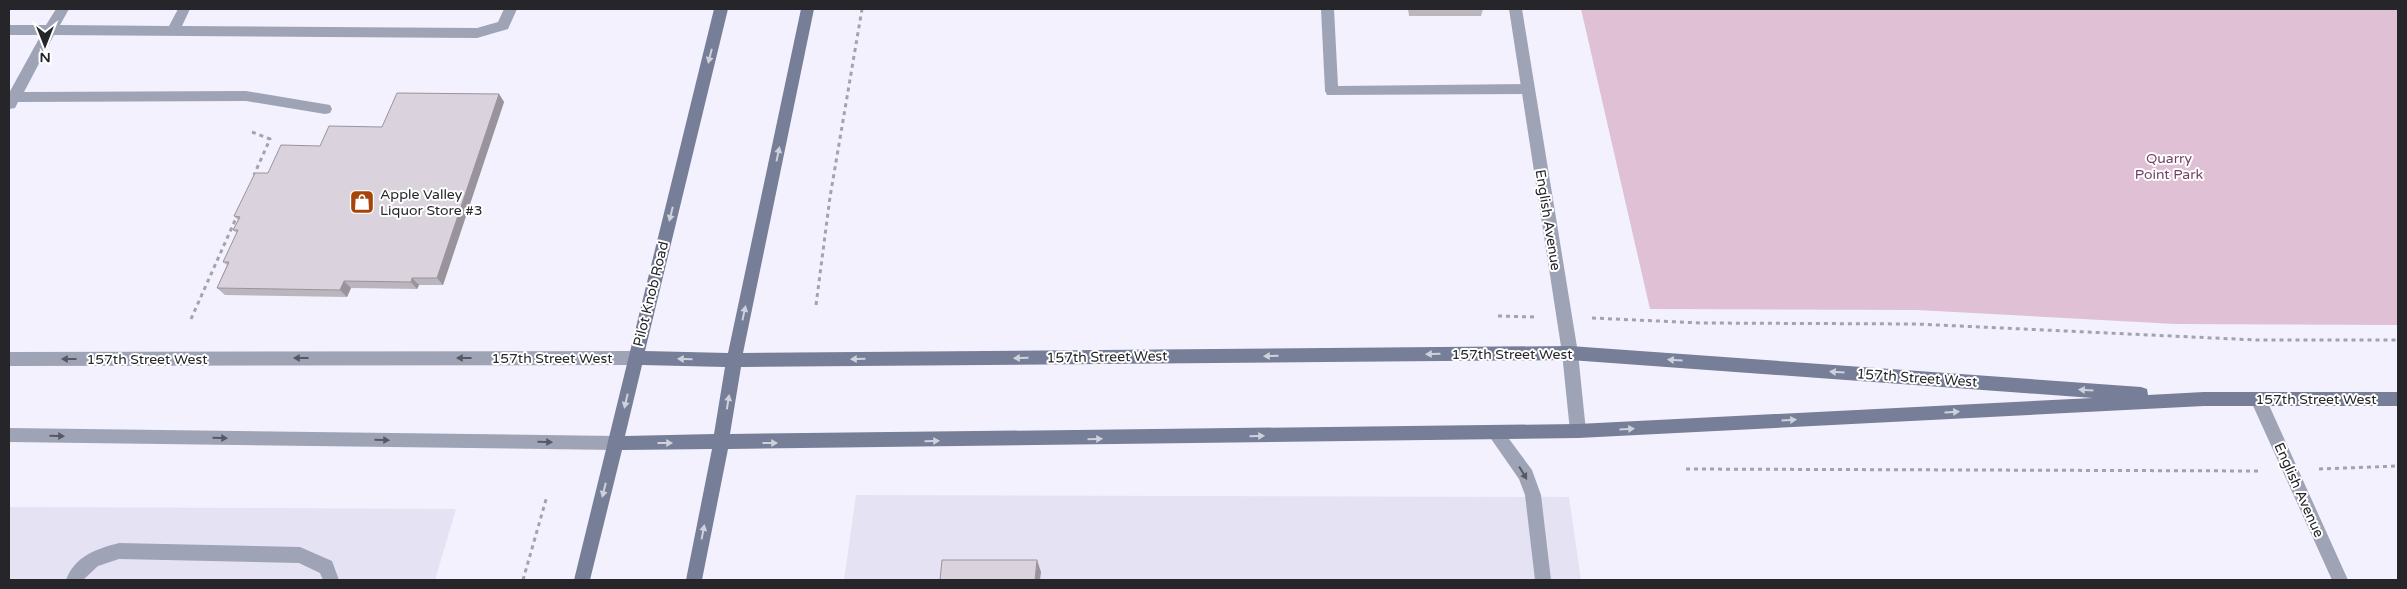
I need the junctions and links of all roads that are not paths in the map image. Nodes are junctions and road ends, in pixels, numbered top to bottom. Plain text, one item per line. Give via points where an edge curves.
1 (62, 9) edge
2 (184, 9) edge
3 (510, 9) edge
4 (721, 9) edge
5 (808, 9) edge
6 (1327, 9) edge
7 (1515, 9) edge
8 (50, 29) junction
9 (9, 30) edge
10 (174, 30) junction
11 (1528, 89) junction
12 (10, 102) edge
13 (325, 109) dead end
14 (1570, 353) junction
15 (635, 358) junction
16 (9, 359) edge
17 (734, 360) junction
18 (2204, 399) junction
19 (2258, 399) junction
20 (2398, 399) edge
21 (1578, 432) junction
22 (1495, 433) junction
23 (9, 435) edge
24 (616, 443) junction
25 (721, 443) junction
26 (74, 580) edge
27 (331, 580) edge
28 (582, 580) edge
29 (694, 580) edge
30 (1543, 580) edge
31 (2340, 580) edge

1 - 8 street
2 - 10 street
3 - 10 street via 503,25 477,33
4 -> 15 street, Pilot Knob Road
17 -> 5 street
6 - 11 street via 1332,91
7 - 11 street, English Avenue
8 - 9 street
8 - 10 street
8 - 12 street
11 - 14 street, English Avenue
12 - 13 street via 246,96
14 -> 17 street, 157th Street West
18 -> 14 street, 157th Street West
14 - 21 street, English Avenue
15 -> 16 street, 157th Street West
17 -> 15 street, 157th Street West
15 -> 24 street, Pilot Knob Road
25 -> 17 street
18 - 19 street, 157th Street West
21 -> 18 street, 157th Street West
19 - 20 street, 157th Street West
19 - 31 street, English Avenue
21 - 22 street, 157th Street West
25 -> 22 street, 157th Street West
22 -> 30 street via 1526,475 1533,495
23 -> 24 street, 157th Street West
24 -> 25 street, 157th Street West
24 -> 28 street, Pilot Knob Road
29 -> 25 street
26 - 27 street via 95,557 119,551 300,555 326,567

